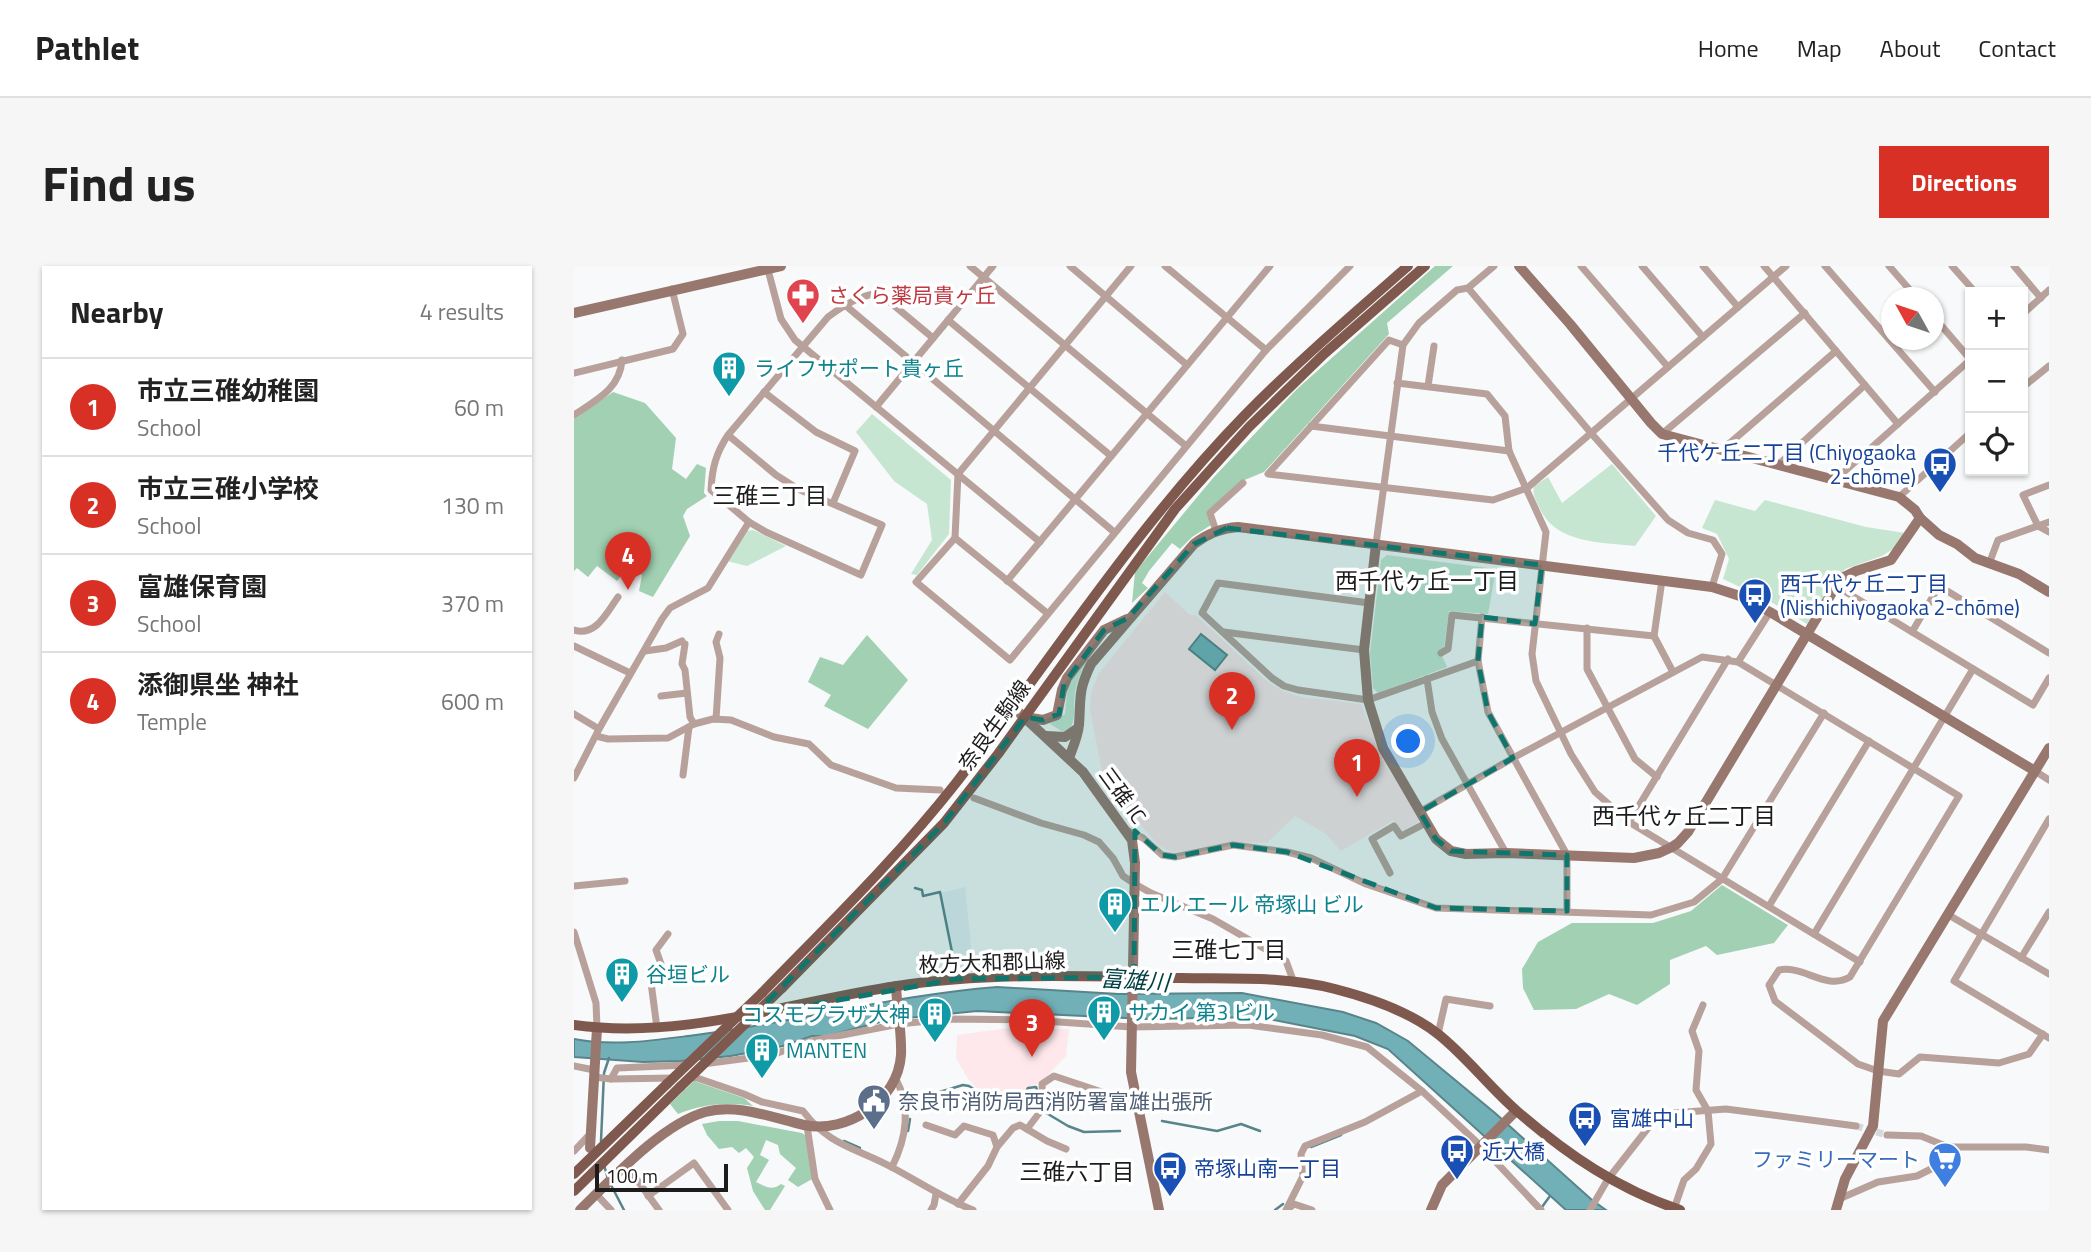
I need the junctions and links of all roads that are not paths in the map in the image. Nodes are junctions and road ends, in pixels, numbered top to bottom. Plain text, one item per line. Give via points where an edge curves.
1 (781, 266) edge
2 (970, 266) edge
3 (993, 266) edge
4 (1070, 266) edge
5 (1131, 266) edge
6 (1165, 266) edge
7 (1350, 266) edge
8 (1408, 266) edge
9 (1425, 266) edge
10 (1494, 266) edge
11 (1519, 266) edge
12 (1581, 266) edge
13 (1642, 266) edge
14 (1703, 266) edge
15 (1764, 266) edge
16 (1786, 266) edge
17 (1825, 266) edge
18 (1889, 266) edge
19 (1952, 266) edge
20 (2014, 266) edge
21 (767, 267) edge
22 (1265, 268) edge
23 (984, 277) junction
24 (1773, 277) junction
25 (1907, 287) edge
26 (1971, 287) edge
27 (1468, 288) junction
28 (672, 289) junction
29 (2049, 290) edge
30 (1106, 296) junction
31 (2041, 298) junction
32 (845, 305) junction
33 (1738, 307) junction
34 (2028, 310) edge
35 (574, 313) edge
36 (1805, 313) junction
37 (1227, 318) junction
38 (948, 320) junction
39 (1944, 329) edge
40 (1703, 337) junction
41 (933, 338) junction
42 (1065, 345) junction
43 (1403, 345) junction
44 (803, 346) junction
45 (1434, 346) dead end
46 (1266, 350) junction
47 (1836, 351) junction
48 (1965, 354) edge
49 (622, 360) junction
50 (913, 362) junction
51 (1188, 365) junction
52 (1965, 365) edge
53 (1668, 367) junction
54 (2049, 367) edge
55 (574, 373) edge
56 (1397, 383) junction
57 (2028, 383) edge
58 (1865, 385) junction
59 (1428, 386) junction
60 (1030, 388) junction
61 (764, 391) junction
62 (1935, 392) junction
63 (1631, 398) junction
64 (876, 407) junction
65 (1147, 413) junction
66 (574, 415) edge
67 (1898, 424) junction
68 (1311, 426) junction
69 (994, 430) junction
70 (1591, 433) junction
71 (1662, 434) junction
72 (728, 435) junction
73 (1391, 436) junction
74 (1965, 438) edge
75 (1186, 446) junction
76 (1723, 449) junction
77 (1509, 450) junction
78 (1111, 456) junction
79 (1779, 464) junction
80 (958, 474) junction
81 (1836, 479) junction
82 (1243, 483) dead end
83 (2049, 485) edge
84 (1384, 488) junction
85 (1527, 488) junction
86 (1899, 497) junction
87 (1075, 499) junction
88 (833, 503) junction
89 (1920, 518) junction
90 (749, 522) junction
91 (2049, 522) edge
92 (2038, 526) junction
93 (1216, 531) junction
94 (2049, 531) edge
95 (1114, 532) junction
96 (955, 538) junction
97 (1040, 542) junction
98 (1376, 544) junction
99 (1989, 564) junction
100 (1542, 565) junction
101 (1662, 580) junction
102 (1007, 581) junction
103 (1836, 586) junction
104 (1712, 587) junction
105 (2049, 592) edge
106 (618, 597) dead end
107 (1369, 603) junction
108 (1770, 612) junction
109 (1047, 614) junction
110 (1482, 617) junction
111 (1128, 618) junction
112 (1535, 624) junction
113 (1587, 628) junction
114 (574, 630) edge
115 (1224, 632) junction
116 (1912, 632) junction
117 (719, 634) dead end
118 (1807, 634) junction
119 (1654, 636) junction
120 (574, 646) edge
121 (1364, 650) junction
122 (645, 651) junction
123 (1441, 653) dead end
124 (2049, 653) edge
125 (1728, 659) junction
126 (1478, 661) junction
127 (1738, 662) junction
128 (1973, 669) junction
129 (1673, 672) junction
130 (630, 673) junction
131 (2049, 678) edge
132 (1427, 679) junction
133 (1776, 685) junction
134 (688, 693) junction
135 (661, 696) dead end
136 (1368, 700) junction
137 (1013, 707) junction
138 (1607, 708) junction
139 (1824, 713) junction
140 (574, 714) edge
141 (1025, 717) junction
142 (1945, 717) junction
143 (716, 719) junction
144 (692, 725) junction
145 (1079, 728) junction
146 (598, 732) junction
147 (1561, 732) junction
148 (1046, 736) junction
149 (1869, 741) junction
150 (2049, 748) edge
151 (1069, 758) junction
152 (1513, 758) junction
153 (1914, 768) junction
154 (2035, 771) junction
155 (682, 775) dead end
156 (1657, 777) junction
157 (574, 778) edge
158 (2049, 780) edge
159 (1468, 784) junction
160 (940, 790) dead end
161 (974, 798) dead end
162 (1421, 811) junction
163 (2049, 819) edge
164 (1629, 822) junction
165 (1426, 823) junction
166 (1125, 829) junction
167 (1672, 847) junction
168 (1506, 853) junction
169 (1567, 855) junction
170 (1390, 873) dead end
171 (1722, 879) junction
172 (625, 881) dead end
173 (1135, 884) junction
174 (574, 886) edge
175 (1769, 906) junction
176 (1567, 911) junction
177 (2049, 912) edge
178 (1947, 914) junction
179 (574, 932) edge
180 (668, 934) dead end
181 (1814, 934) junction
182 (1981, 934) junction
183 (2021, 958) junction
184 (1860, 961) junction
185 (2049, 974) edge
186 (1133, 977) junction
187 (1293, 981) junction
188 (896, 986) junction
189 (1703, 1005) dead end
190 (1490, 1006) dead end
191 (899, 1021) junction
192 (574, 1025) edge
193 (1131, 1026) junction
194 (597, 1028) junction
195 (657, 1028) junction
196 (1438, 1034) junction
197 (2046, 1036) edge
198 (574, 1066) edge
199 (594, 1069) junction
200 (1878, 1072) junction
201 (895, 1078) junction
202 (611, 1079) junction
203 (1422, 1091) junction
204 (1138, 1104) junction
205 (1516, 1111) junction
206 (1708, 1111) junction
207 (926, 1125) dead end
208 (811, 1126) junction
209 (1856, 1126) tunnel mouth
210 (1027, 1129) junction
211 (591, 1133) junction
212 (1887, 1135) tunnel mouth
213 (1484, 1142) junction
214 (997, 1147) junction
215 (1948, 1147) junction
216 (590, 1148) dead end
217 (1066, 1149) dead end
218 (2049, 1150) edge
219 (574, 1151) edge
220 (627, 1166) junction
221 (892, 1167) junction
222 (574, 1174) edge
223 (593, 1179) dead end
224 (1608, 1179) junction
225 (574, 1192) edge
226 (596, 1194) junction
227 (936, 1194) junction
228 (648, 1196) junction
229 (958, 1204) junction
230 (1837, 1205) edge
231 (1592, 1208) edge
232 (1676, 1209) edge
233 (580, 1210) edge
234 (611, 1210) edge
235 (659, 1210) edge
236 (727, 1210) edge
237 (830, 1210) edge
238 (931, 1210) edge
239 (973, 1210) edge
240 (1159, 1210) edge
241 (1286, 1210) edge
242 (1312, 1210) edge
243 (1431, 1210) edge
244 (1541, 1210) edge

1 - 21 street
2 - 23 street
3 - 23 street
4 - 30 street
5 - 30 street
6 - 37 street
7 - 46 street
8 - 137 main road, 奈良生駒線 via 1243,417 1114,571
9 - 141 main road, 奈良生駒線 via 1314,363 1175,509
10 - 27 street
11 - 63 street
12 - 53 street
13 - 40 street
14 - 33 street
15 - 24 street
16 - 24 street
17 - 62 street
18 - 25 street
19 - 26 street
20 - 31 street
21 - 28 street
21 - 44 street via 781,319
22 - 37 street
23 - 38 street
23 - 42 street
24 - 33 street
24 - 36 street
27 - 43 street via 1457,290 1419,323
27 - 70 street
28 - 35 street
28 - 49 street via 682,334 673,349
29 - 31 street
30 - 42 street
30 - 51 street
31 - 34 street
32 - 41 street via 879,293
32 - 44 street
32 - 50 street
33 - 40 street
36 - 47 street
36 - 71 street
37 - 46 street
37 - 51 street
38 - 41 street
38 - 60 street
39 - 48 street
40 - 53 street
41 - 50 street
42 - 60 street
42 - 65 street
43 - 56 street
43 - 68 street via 1389,340
44 - 61 street
44 - 64 street
45 - 59 street
46 - 75 street
47 - 58 street
47 - 76 street
49 - 55 street
49 - 66 street via 621,374 611,390
50 - 64 street
50 - 69 street
51 - 65 street
52 - 62 street
53 - 63 street
54 - 57 street
56 - 59 street
56 - 73 street
58 - 67 street
58 - 79 street
59 - 77 street via 1487,394 1504,416
60 - 69 street
60 - 78 street
61 - 72 street
61 - 88 street via 816,432 855,451
62 - 67 street
63 - 70 street
63 - 71 street
64 - 80 street
65 - 75 street
65 - 78 street
67 - 81 street
68 - 73 street
68 - 84 street via 1268,474
69 - 80 street
69 - 87 street
70 - 85 street
70 - 104 street via 1668,520 1688,533 1713,540 1722,554
71 - 76 street
72 - 88 street via 776,475
72 - 90 street via 712,466 711,490
73 - 77 street
73 - 84 street
74 - 86 street
75 - 95 street
76 - 79 street
77 - 85 street
78 - 87 street
79 - 81 street
80 - 96 street
80 - 97 street
81 - 86 street
82 - 93 street via 1210,513
83 - 92 street via 2023,495
84 - 85 street via 1493,500
84 - 98 street
85 - 100 street via 1546,532
86 - 89 street
87 - 95 street
87 - 97 street
88 - 90 street via 883,524 861,575
89 - 99 street via 1939,535
89 - 103 street via 1891,560 1856,571
90 - 122 street via 708,588 670,608
91 - 92 street
92 - 94 street
92 - 99 street via 1998,541
93 - 98 street via 1238,527
93 - 111 street via 1194,544
95 - 109 street
96 - 102 street
96 - 109 street via 916,582 1010,660
97 - 102 street
98 - 100 street
98 - 107 street
99 - 105 street via 2019,574
100 - 101 street
100 - 112 street
101 - 104 street
101 - 119 street
102 - 109 street
103 - 116 street
103 - 118 street
104 - 108 street
106 - 114 street via 593,629
107 - 115 street via 1218,583 1202,613
107 - 121 street
108 - 118 street
108 - 127 street
110 - 112 street
110 - 123 street via 1452,615 1448,649
110 - 126 street
111 - 141 street via 1104,630 1090,647 1064,684 1057,715 1043,720
111 - 145 street via 1091,664 1082,683
112 - 113 street
112 - 147 street via 1532,654 1536,681
113 - 119 street
113 - 138 street via 1587,669
115 - 121 street
115 - 136 street via 1284,686
116 - 124 street via 1939,586
116 - 128 street
117 - 143 street
118 - 133 street
118 - 142 street
119 - 129 street
120 - 130 street
121 - 136 street
122 - 130 street
122 - 134 street via 684,643 682,664
125 - 127 street
125 - 129 street via 1702,657
125 - 156 street
126 - 132 street
126 - 152 street via 1488,712
127 - 133 street
128 - 131 street via 2033,705
128 - 142 street
129 - 138 street
130 - 146 street
132 - 136 street
132 - 159 street via 1442,739
133 - 139 street
133 - 167 street via 1688,832
134 - 135 street
134 - 144 street
136 - 162 street via 1383,748
137 - 141 street, 三碓 IC
137 - 222 main road, 奈良生駒線, bridge via 872,880
138 - 147 street
138 - 156 street via 1635,759
139 - 149 street
139 - 171 street
140 - 146 street
141 - 148 street, 三碓 IC
141 - 225 main road, 奈良生駒線, bridge via 944,823
142 - 153 street
142 - 154 street
143 - 144 street
143 - 160 street via 809,744 831,765 896,789
144 - 146 street via 668,738 608,739
144 - 155 street
145 - 148 street via 1065,737
145 - 151 street
146 - 157 street
147 - 152 street
147 - 164 street via 1595,792
148 - 151 street, 三碓 IC
149 - 153 street
149 - 175 street
150 - 154 street
151 - 166 street, 三碓 IC
152 - 159 street
152 - 169 street
153 - 181 street
153 - 184 street via 1959,796
154 - 158 street
154 - 178 street
156 - 164 street
159 - 162 street
159 - 168 street
161 - 173 street via 1099,842 1123,876
162 - 165 street
163 - 182 street
164 - 167 street
165 - 168 street via 1451,851
165 - 170 street via 1401,836 1394,826 1372,839
166 - 173 street, 三碓 IC via 1132,841
166 - 176 street via 1162,855 1175,857 1233,845 1311,858 1366,884 1436,908
167 - 169 street via 1634,859
167 - 171 street
168 - 169 street
169 - 176 street
171 - 175 street
171 - 176 street via 1694,902 1651,915
172 - 174 street
173 - 186 street, 三碓 IC
173 - 187 street via 1234,930 1286,961
175 - 181 street
177 - 183 street
178 - 182 street
178 - 200 street via 1883,1021
179 - 194 street via 596,1003
180 - 195 street via 656,950 661,964 650,975
181 - 184 street
182 - 183 street
182 - 197 street via 1954,981
183 - 185 street
184 - 200 street via 1843,981 1831,982 1789,968 1779,970 1769,985 1775,1001 1858,1064
186 - 187 main road, 枚方大和郡山線
186 - 188 main road, 枚方大和郡山線 via 957,979
186 - 193 street, 三碓 IC
187 - 196 main road, 枚方大和郡山線 via 1358,996 1396,1010
188 - 191 street
188 - 195 main road, 枚方大和郡山線
189 - 206 street via 1692,1031 1699,1051 1696,1090
190 - 196 street via 1446,999
191 - 193 street via 1030,1020
191 - 201 street via 901,1057
191 - 202 street via 772,1055 617,1068
192 - 194 main road, 枚方大和郡山線
193 - 203 street via 1248,1025 1322,1035 1367,1047
193 - 204 street, 三碓 IC via 1131,1072
194 - 195 main road, 枚方大和郡山線
194 - 199 street
196 - 205 main road, 枚方大和郡山線
197 - 200 street via 2029,1054 2000,1063 1920,1057 1899,1074
198 - 199 street
199 - 202 street
199 - 211 street
200 - 230 street via 1873,1126 1845,1179
201 - 208 street via 863,1115 842,1124
201 - 221 street via 907,1114 902,1148
202 - 208 street via 697,1078 762,1102 803,1111
203 - 213 street
203 - 241 street via 1365,1122 1305,1146 1303,1176
204 - 210 street via 1054,1076 1042,1084 1043,1108
204 - 240 street, 三碓 IC
205 - 213 street
205 - 224 main road, 枚方大和郡山線
206 - 209 street via 1726,1109
206 - 224 street via 1659,1114
206 - 232 street via 1711,1144 1684,1180
207 - 214 street via 955,1135 964,1126 993,1135
208 - 220 street via 733,1110 705,1112 658,1138
208 - 221 street
208 - 237 street via 815,1180
210 - 214 street via 1013,1128
210 - 217 street
211 - 216 street
211 - 219 street
212 - 215 street via 1921,1136
213 - 243 street via 1442,1185
213 - 244 street
214 - 229 street
215 - 218 street
215 - 230 street via 1937,1166 1917,1176 1878,1182
220 - 226 street
220 - 228 street
221 - 227 street
223 - 226 street
224 - 231 street
224 - 232 main road, 枚方大和郡山線
226 - 233 street
226 - 234 street
227 - 229 street
227 - 238 street
228 - 235 street
228 - 236 street via 694,1163
229 - 239 street
241 - 242 street via 1294,1204

